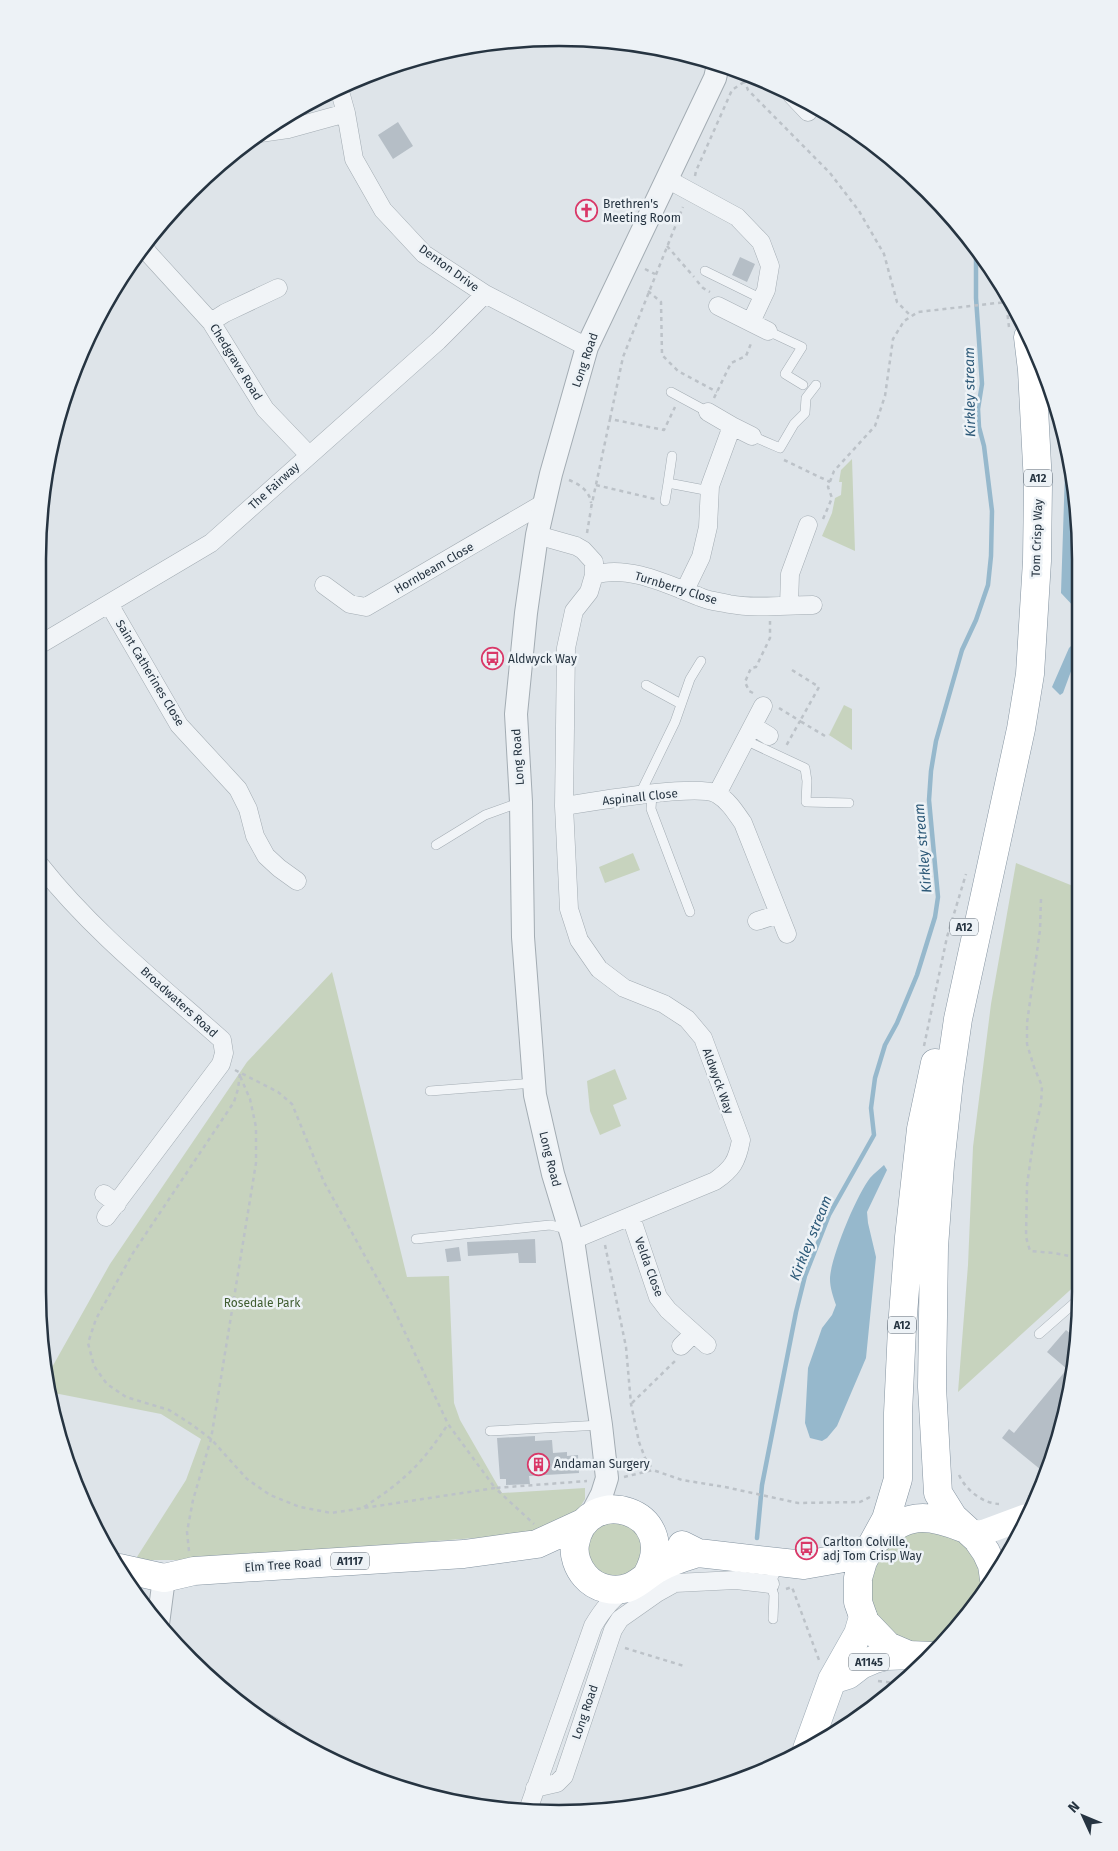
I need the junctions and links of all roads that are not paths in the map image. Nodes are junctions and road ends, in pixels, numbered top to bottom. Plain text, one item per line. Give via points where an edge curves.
1 (717, 71) edge
2 (341, 95) edge
3 (346, 113) junction
4 (278, 130) edge
5 (667, 179) junction
6 (148, 253) edge
7 (705, 271) dead end
8 (278, 288) dead end
9 (485, 294) junction
10 (762, 299) junction
11 (718, 306) dead end
12 (211, 322) junction
13 (759, 326) junction
14 (1019, 334) edge
15 (587, 347) junction
16 (803, 385) dead end
17 (816, 385) dead end
18 (671, 392) dead end
19 (708, 412) joint
20 (732, 426) junction
21 (752, 436) joint
22 (309, 455) junction
23 (672, 456) dead end
24 (668, 483) junction
25 (710, 491) junction
26 (665, 501) road end
27 (544, 503) junction
28 (808, 525) road end
29 (537, 535) junction
30 (594, 575) junction
31 (324, 585) dead end
32 (685, 590) junction
33 (109, 604) junction
34 (789, 605) junction
35 (813, 605) dead end
36 (1032, 620) junction
37 (46, 641) edge
38 (701, 661) dead end
39 (646, 685) dead end
40 (764, 702) road end
41 (681, 704) junction
42 (749, 733) junction
43 (769, 736) dead end
44 (646, 794) junction
45 (717, 794) junction
46 (521, 802) junction
47 (848, 803) dead end
48 (564, 806) junction
49 (436, 844) dead end
50 (46, 872) edge
51 (297, 881) dead end
52 (690, 912) dead end
53 (779, 914) junction
54 (756, 921) dead end
55 (788, 934) dead end
56 (534, 1083) junction
57 (430, 1091) dead end
58 (109, 1205) dead end
59 (631, 1217) junction
60 (571, 1234) junction
61 (416, 1239) dead end
62 (1072, 1307) edge
63 (1039, 1334) dead end
64 (695, 1341) road end
65 (601, 1425) junction
66 (490, 1431) dead end
67 (606, 1478) junction
68 (1018, 1507) edge
69 (588, 1520) junction
70 (643, 1521) junction
71 (966, 1530) junction
72 (537, 1544) junction
73 (873, 1545) junction
74 (698, 1553) junction
75 (992, 1566) edge
76 (129, 1570) edge
77 (784, 1571) junction
78 (583, 1573) junction
79 (164, 1578) junction
80 (638, 1581) junction
81 (159, 1613) edge
82 (862, 1614) junction
83 (773, 1620) dead end
84 (593, 1626) junction
85 (920, 1657) edge
86 (921, 1657) edge
87 (832, 1680) junction
88 (811, 1738) edge
89 (535, 1788) junction
90 (530, 1804) edge

1 - 5 street, Long Road
2 - 3 street, Denton Drive
3 - 4 street
3 - 9 street, Denton Drive via 354,159 383,210 424,254
5 - 10 street via 737,217 761,242 770,266
5 - 15 street, Long Road
6 - 12 street, Chedgrave Road
7 - 10 lane
8 - 12 street
9 - 15 street, Denton Drive
9 - 22 street, The Fairway via 438,342
10 - 13 street
11 - 13 street
12 - 22 street, Chedgrave Road via 265,409
13 - 16 lane via 802,347 785,374
14 - 36 main road, Tom Crisp Way / A12 via 1032,370 1038,484
15 - 27 street, Long Road
17 - 21 lane via 806,398 806,413 794,424 780,448
18 - 19 lane
19 - 20 street
20 - 21 street
20 - 25 street
22 - 33 street, The Fairway via 211,543
23 - 24 lane
24 - 25 lane
24 - 26 lane
25 - 32 street via 708,527 701,557
27 - 29 street, Long Road
27 - 31 street, Hornbeam Close via 366,607 350,604
28 - 34 street via 790,574
29 - 30 street via 583,550 594,562
29 - 46 street, Long Road via 516,714
30 - 32 street, Turnberry Close via 605,571 641,576
30 - 48 street, Aldwyck Way via 590,592 574,611 566,648
32 - 34 street, Turnberry Close via 701,598 732,604
33 - 37 street, The Fairway
33 - 51 street, Saint Catherines Close via 179,725 238,789 266,856
34 - 35 street, Turnberry Close
36 - 71 main road, A12 via 1030,674 1021,729 958,1019 940,1165 934,1257 934,1446 938,1494 948,1511
36 - 73 main road, A12 via 999,799 956,954 922,1129 908,1237 898,1479 886,1519
38 - 41 lane via 690,678
39 - 41 lane
40 - 42 street
41 - 44 lane
42 - 43 street
42 - 45 street
42 - 47 lane via 780,757 805,768 806,802
44 - 45 street, Aspinall Close via 700,791
44 - 48 street, Aspinall Close
44 - 52 lane
45 - 53 street via 743,823
46 - 49 lane via 485,815
46 - 56 street, Long Road via 523,937
48 - 59 street, Aldwyck Way via 569,909 579,940 599,969 624,988 664,1004 686,1019 703,1038 741,1140 738,1158 728,1172 715,1181
50 - 58 street, Broadwaters Road via 91,924 222,1040 222,1060
53 - 54 street
53 - 55 street
56 - 57 lane
56 - 60 street, Long Road via 553,1174
59 - 60 street, Aldwyck Way via 601,1229
59 - 64 street, Velda Close via 658,1297
60 - 61 lane via 550,1225
60 - 65 street, Long Road
62 - 63 lane
65 - 66 lane
65 - 67 street, Long Road
67 - 69 street, Long Road via 602,1494
67 - 70 street
68 - 71 main road via 982,1533
69 - 70 main road via 601,1511 613,1509 626,1510
69 - 72 main road, Elm Tree Road / A1117
69 - 78 main road via 578,1533 575,1545 576,1558
70 - 74 main road
70 - 80 main road via 654,1538 656,1551 653,1563
71 - 73 main road via 948,1522 921,1518 891,1527
71 - 75 main road via 977,1539
72 - 78 main road, Elm Tree Road / A1117 via 563,1554
72 - 79 main road, Elm Tree Road / A1117 via 464,1554 194,1572
73 - 77 main road via 844,1558
73 - 82 main road via 858,1578 858,1602
74 - 77 main road
74 - 80 main road via 670,1562
76 - 79 main road, Elm Tree Road / A1117
77 - 82 main road via 839,1584 854,1599
77 - 83 lane via 774,1595
77 - 89 street, Long Road via 736,1580 676,1583 620,1619 613,1630 564,1776 557,1783
78 - 80 main road via 607,1589 618,1590
78 - 84 street, Long Road via 589,1586
79 - 81 street
80 - 84 street, Long Road via 614,1599
82 - 86 main road via 865,1622 888,1646
82 - 87 main road, A1145 via 858,1634
84 - 89 street, Long Road
85 - 87 main road, A1145 via 875,1659 848,1675
87 - 88 main road, A1145
89 - 90 street, Long Road

